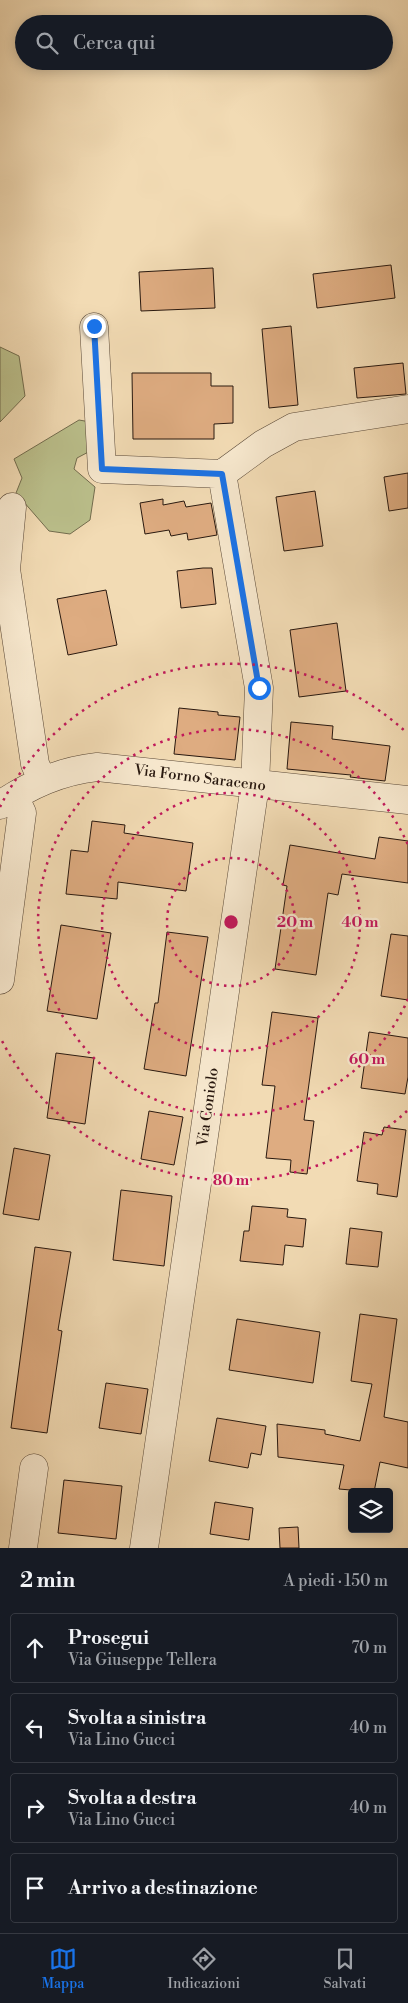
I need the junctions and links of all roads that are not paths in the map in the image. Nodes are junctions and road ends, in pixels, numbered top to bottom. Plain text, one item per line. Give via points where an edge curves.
1 (94, 326) dead end
2 (408, 410) edge
3 (222, 474) junction
4 (12, 507) dead end
5 (3, 568) edge
6 (42, 780) junction
7 (255, 785) junction
8 (408, 800) edge
9 (7, 801) edge
10 (0, 980) edge
11 (34, 1468) dead end
12 (23, 1548) edge
13 (144, 1548) edge

1 - 3 street via 102,469
2 - 3 street via 294,427 263,444
3 - 7 street, Via Coniolo via 259,688
4 - 5 street
5 - 6 street via 35,764
6 - 7 street, Via Forno Saraceno via 97,768
6 - 9 street, Via Forno Saraceno
7 - 8 street, Via Forno Saraceno
7 - 13 street, Via Coniolo
9 - 10 street via 22,813
11 - 12 street

